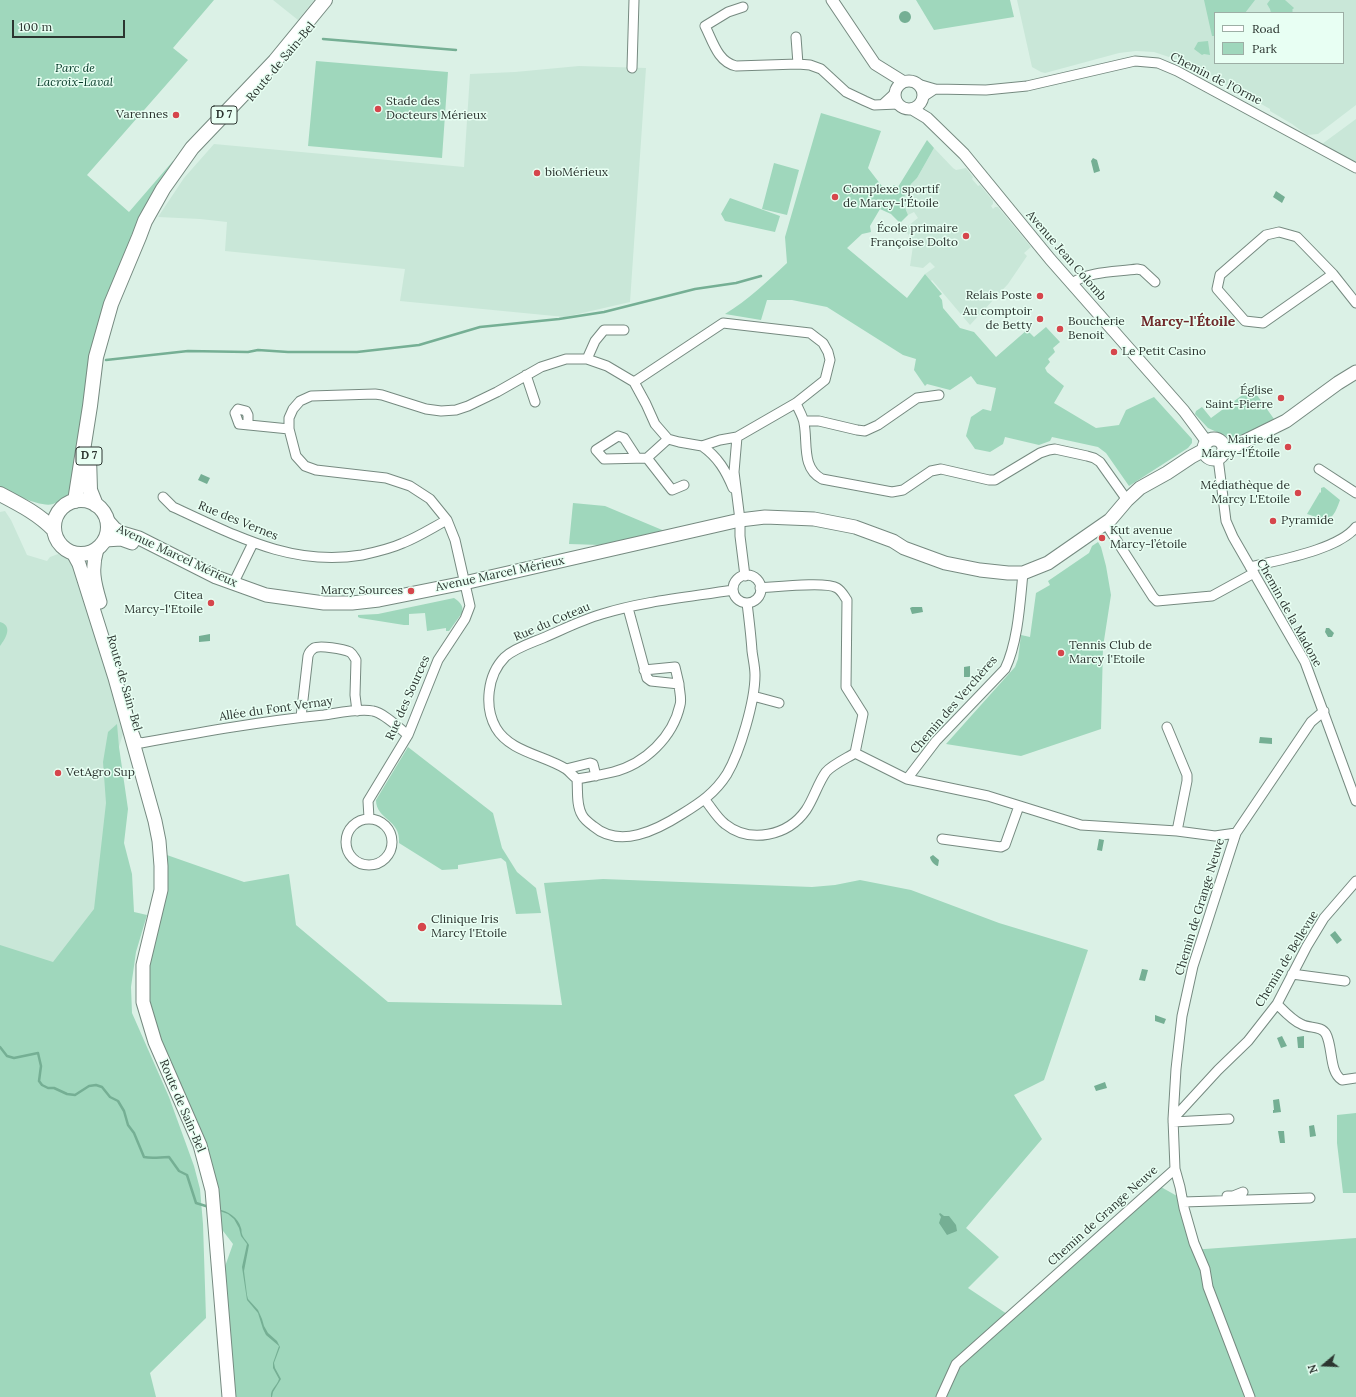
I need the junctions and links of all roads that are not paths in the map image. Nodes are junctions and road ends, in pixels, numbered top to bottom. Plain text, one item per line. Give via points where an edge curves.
1 (325, 0) edge
2 (334, 0) edge
3 (634, 0) edge
4 (832, 0) edge
5 (743, 8) dead end
6 (796, 37) dead end
7 (798, 64) junction
8 (632, 68) dead end
9 (918, 84) junction
10 (935, 90) junction
11 (898, 92) junction
12 (922, 98) junction
13 (912, 109) junction
14 (927, 118) junction
15 (1356, 168) edge
16 (140, 237) junction
17 (1333, 274) junction
18 (1155, 282) dead end
19 (1072, 283) junction
20 (1356, 304) edge
21 (624, 330) dead end
22 (586, 359) junction
23 (1356, 372) edge
24 (526, 375) junction
25 (634, 382) junction
26 (939, 395) dead end
27 (535, 402) dead end
28 (796, 403) junction
29 (90, 406) junction
30 (804, 421) junction
31 (248, 424) dead end
32 (289, 429) junction
33 (737, 437) junction
34 (668, 439) junction
35 (702, 446) junction
36 (1214, 449) junction
37 (1319, 469) dead end
38 (684, 485) dead end
39 (1356, 493) edge
40 (0, 494) edge
41 (163, 497) dead end
42 (737, 497) junction
43 (75, 500) junction
44 (1127, 500) junction
45 (22, 505) junction
46 (96, 505) junction
47 (60, 510) junction
48 (107, 520) junction
49 (446, 520) junction
50 (740, 524) junction
51 (1106, 524) junction
52 (1356, 526) edge
53 (54, 530) junction
54 (253, 543) junction
55 (101, 544) junction
56 (73, 553) junction
57 (1252, 570) junction
58 (1023, 573) junction
59 (745, 576) junction
60 (233, 584) junction
61 (465, 586) junction
62 (760, 588) junction
63 (733, 590) junction
64 (747, 603) junction
65 (628, 608) junction
66 (644, 670) junction
67 (679, 684) junction
68 (753, 696) junction
69 (779, 703) dead end
70 (123, 708) junction
71 (357, 711) junction
72 (1324, 712) junction
73 (301, 717) junction
74 (1166, 728) dead end
75 (408, 735) junction
76 (141, 743) junction
77 (855, 753) junction
78 (566, 769) junction
79 (596, 776) junction
80 (577, 779) junction
81 (906, 779) junction
82 (705, 800) junction
83 (1356, 801) edge
84 (1019, 806) junction
85 (369, 818) junction
86 (154, 819) junction
87 (1177, 831) junction
88 (1236, 833) junction
89 (942, 839) dead end
90 (1356, 881) edge
91 (1292, 974) junction
92 (1345, 981) dead end
93 (1277, 1004) junction
94 (1356, 1078) edge
95 (1229, 1119) dead end
96 (1173, 1121) junction
97 (1175, 1169) junction
98 (1243, 1192) dead end
99 (1310, 1198) dead end
100 (1183, 1199) junction
101 (229, 1397) edge
102 (941, 1397) edge
103 (1250, 1397) edge

1 - 16 main road, Route de Sain-Bel / D 7 via 275,61 192,148 163,189
2 - 16 main road, Route de Sain-Bel / D 7 via 262,86 200,152 171,189
3 - 8 street
4 - 11 street via 875,64 886,72
5 - 7 street via 728,12 705,26 721,58 736,66
6 - 7 street
7 - 11 street via 821,69 846,92 874,105 883,104
9 - 10 street, Chemin de l'Orme
9 - 11 street via 914,82
9 - 12 street
10 - 12 street
10 - 15 street, Chemin de l'Orme via 986,90 1026,86 1135,61 1158,63
11 - 13 street via 904,108
12 - 13 street via 920,104
12 - 14 street
13 - 14 street, Avenue Jean Colomb
14 - 19 street, Avenue Jean Colomb via 964,154
16 - 29 main road, Route de Sain-Bel / D 7 via 111,304 95,361
17 - 17 street via 1297,237 1279,232 1266,235 1220,275 1217,289 1245,321 1263,323
17 - 20 street
18 - 19 street via 1142,270 1137,269 1092,275
19 - 36 street, Avenue Jean Colomb via 1184,411 1203,427
21 - 22 street via 604,330
22 - 24 street via 566,359
22 - 25 street via 607,366
23 - 36 main road, Avenue Marcel Mérieux via 1286,421 1243,442
24 - 27 street
24 - 32 street via 456,410 426,409 375,394 311,396 300,401 292,409
25 - 28 street via 723,322 810,333 823,342 828,352 828,371 825,380
25 - 34 street via 655,424
26 - 30 street via 917,398 878,425 865,430 819,421
28 - 30 street
28 - 33 street
29 - 43 main road, Route de Sain-Bel / D 7
29 - 46 main road, Route de Sain-Bel / D 7 via 90,490
30 - 44 street via 808,464 822,479 892,492 903,490 941,469 995,480 1040,453 1055,449 1094,458 1100,462
31 - 32 street
32 - 49 street, Rue des Sources via 296,456 306,466 316,470 386,478 410,486 430,499
33 - 35 street
33 - 42 street via 734,472
34 - 35 street
34 - 38 street via 642,458 672,490
35 - 42 street via 712,452 720,462
36 - 44 main road, Avenue Marcel Mérieux via 1192,456 1140,488
36 - 57 street, Chemin de la Madone via 1226,522
37 - 39 street
40 - 45 main road
41 - 54 street, Rue des Vernes via 173,507
42 - 50 street
43 - 46 main road
43 - 47 main road
44 - 51 main road, Avenue Marcel Mérieux
45 - 47 main road
45 - 53 main road
46 - 48 main road
47 - 53 main road via 54,523
48 - 55 main road via 108,527
48 - 60 main road, Avenue Marcel Mérieux via 122,533 139,538
49 - 54 street, Rue des Vernes via 403,544 379,552 351,556 304,556
49 - 61 street, Rue des Sources via 455,540
50 - 58 main road, Avenue Marcel Mérieux via 814,525 891,547 904,548 945,563 980,570
50 - 59 street
50 - 61 main road, Avenue Marcel Mérieux
51 - 57 street via 1157,601 1212,596
51 - 58 main road, Avenue Marcel Mérieux via 1048,563
52 - 57 street via 1342,538 1324,547
53 - 56 main road via 58,542 64,549
54 - 60 street
55 - 56 main road via 90,553
55 - 61 main road, Avenue Marcel Mérieux via 121,539 162,556 211,583 266,602 325,610 380,608 440,596
55 - 76 main road, Route de Sain-Bel via 93,563 97,592
56 - 70 main road, Route de Sain-Bel via 92,604
57 - 72 street, Chemin de la Madone via 1305,662
58 - 81 street, Chemin des Verchères via 1020,606 1010,657 1005,669 936,741
59 - 62 street via 755,578
59 - 63 street via 735,581
60 - 61 main road, Avenue Marcel Mérieux via 266,595 324,603 380,600
61 - 75 street, Rue des Sources via 470,606 465,619 438,660
62 - 64 street via 756,599
62 - 77 street via 792,585 830,586 843,593 847,600 846,687 863,714
63 - 64 street via 736,599
63 - 65 street, Rue du Coteau via 682,596
64 - 68 street via 755,675
65 - 66 street
65 - 78 street, Rue du Coteau via 583,621 516,650 505,657 496,671 489,701 496,728 504,738 516,746
66 - 67 street via 646,678 651,681
66 - 67 street via 675,667
67 - 79 street via 681,704 662,741 636,762 614,772
68 - 69 street
68 - 82 street via 733,762 718,787
70 - 76 street via 128,710 137,742
70 - 86 main road, Route de Sain-Bel
71 - 73 street, Allée du Font Vernay
71 - 73 street via 356,660 350,652 319,647 312,649 308,656
71 - 75 street, Allée du Font Vernay via 372,711 379,714
72 - 83 street, Chemin de la Madone
72 - 88 street, Chemin de Grange Neuve via 1311,722
73 - 76 street, Allée du Font Vernay
74 - 87 street via 1187,775
75 - 85 street, Rue des Sources via 368,801
76 - 86 main road, Route de Sain-Bel
77 - 81 street
77 - 82 street via 827,771 810,805 796,822 774,834 762,835 735,830 724,823
78 - 79 street via 590,763 593,764
78 - 80 street, Rue du Coteau
79 - 80 street
80 - 82 street via 578,805 582,815 598,831 608,835 621,837 649,832
81 - 84 street via 988,796
84 - 87 street via 1081,825
84 - 89 street via 1005,845 1001,847
85 - 85 street via 352,825 346,838 348,852 355,861 364,865 381,862 386,858 393,841 383,822
86 - 101 main road, Route de Sain-Bel via 162,866 161,890 144,965 143,1002 155,1042 200,1145 212,1190
87 - 88 street via 1215,836
88 - 96 street, Chemin de Grange Neuve via 1193,966 1182,1016
90 - 91 street, Chemin de Bellevue via 1324,918
91 - 92 street
91 - 93 street, Chemin de Bellevue
93 - 94 street via 1301,1025 1325,1032 1336,1074 1342,1080
93 - 96 street, Chemin de Bellevue via 1248,1041 1218,1070
95 - 96 street
96 - 97 street, Chemin de Grange Neuve
97 - 100 street
97 - 102 street, Chemin de Grange Neuve via 956,1364
98 - 100 street via 1233,1196
99 - 100 street
100 - 103 street via 1194,1243 1205,1269 1208,1287

